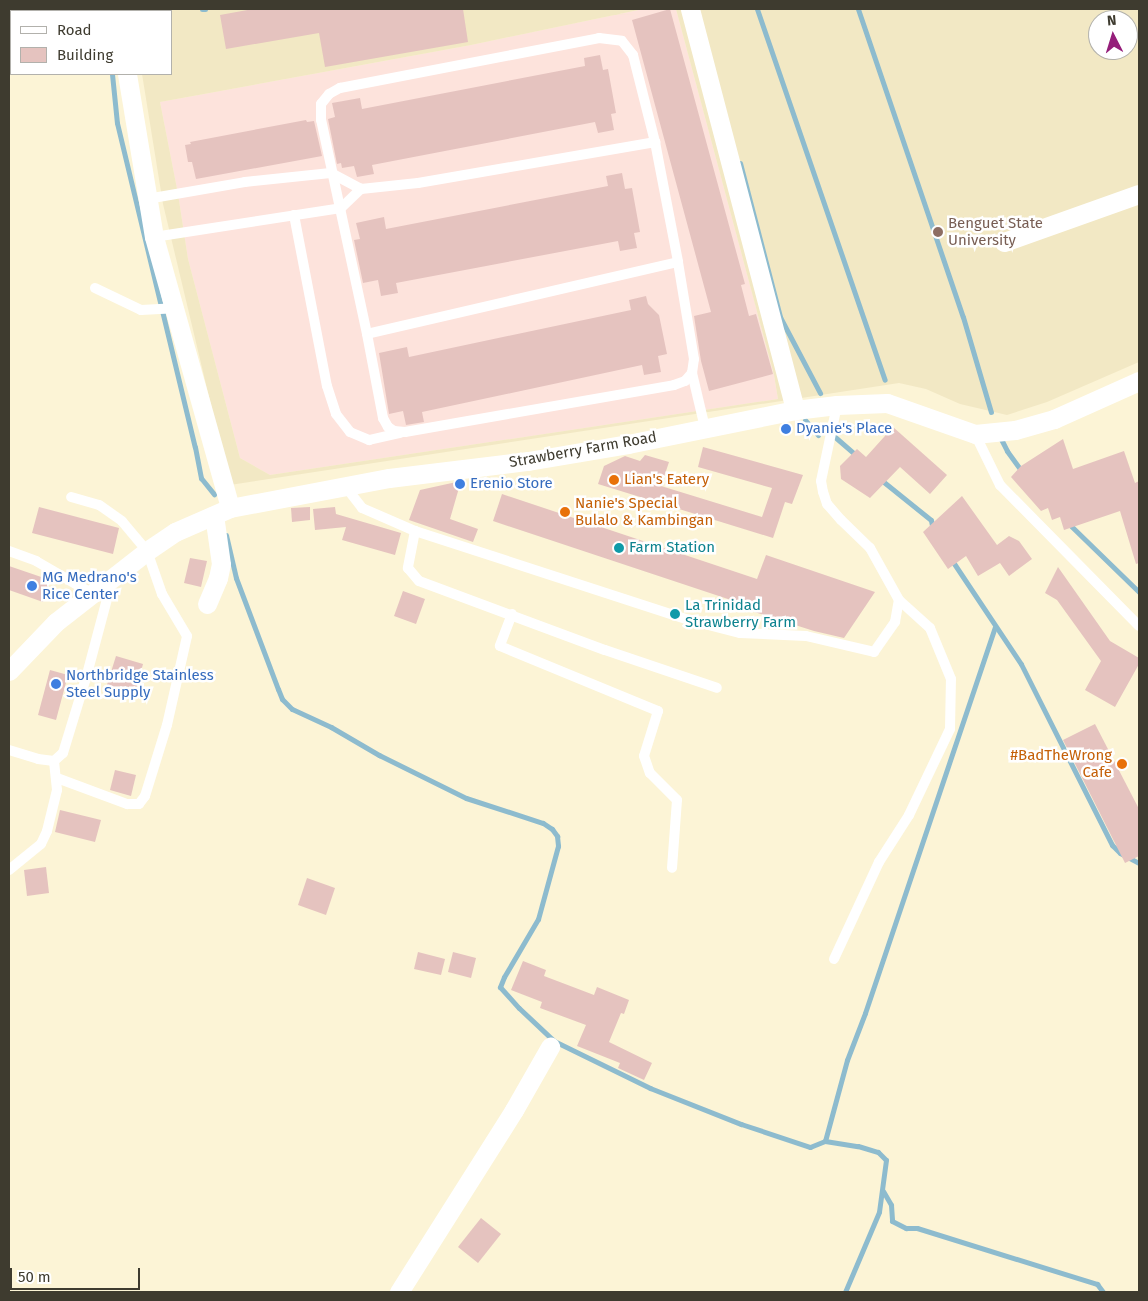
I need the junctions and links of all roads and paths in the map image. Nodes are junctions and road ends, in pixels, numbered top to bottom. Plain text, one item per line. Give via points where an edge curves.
1 (690, 9) edge
2 (127, 75) edge
3 (656, 142) junction
4 (331, 173) junction
5 (361, 189) junction
6 (1139, 194) edge
7 (147, 198) junction
8 (342, 208) junction
9 (294, 215) junction
10 (154, 237) junction
11 (1004, 242) dead end
12 (678, 262) junction
13 (95, 288) dead end
14 (170, 309) junction
15 (367, 334) junction
16 (692, 373) junction
17 (1139, 381) edge
18 (837, 405) junction
19 (795, 410) junction
20 (705, 428) junction
21 (405, 432) junction
22 (975, 434) junction
23 (344, 486) junction
24 (71, 497) dead end
25 (222, 512) junction
26 (415, 531) junction
27 (9, 551) edge
28 (147, 551) junction
29 (112, 579) junction
30 (93, 594) junction
31 (899, 600) junction
32 (207, 604) dead end
33 (512, 614) junction
34 (1139, 626) edge
35 (9, 671) edge
36 (718, 688) dead end
37 (9, 750) edge
38 (54, 761) junction
39 (57, 778) junction
40 (672, 868) dead end
41 (9, 870) edge
42 (834, 959) dead end
43 (550, 1047) dead end
44 (399, 1292) edge

1 - 19 street
2 - 7 street
3 - 4 lane via 633,55 622,41 599,38 340,88 329,94 322,104 321,120
3 - 5 lane via 418,183
3 - 12 lane
4 - 5 lane
4 - 7 lane via 245,182
4 - 8 lane
5 - 8 lane
6 - 11 street
7 - 10 street
8 - 9 lane
8 - 15 lane
9 - 10 lane
9 - 21 lane via 327,386 336,414 350,432 369,440
10 - 14 street
12 - 15 lane
12 - 16 lane via 694,360
13 - 14 lane via 141,310
14 - 25 street
15 - 21 lane via 383,418 394,431
16 - 20 lane
16 - 21 lane via 685,381 674,385
17 - 22 street, Strawberry Farm Road via 1054,419 1014,430
18 - 19 street, Strawberry Farm Road
18 - 22 street, Strawberry Farm Road via 887,403
18 - 31 lane via 821,481 823,492 827,504 870,548
19 - 20 street, Strawberry Farm Road
20 - 23 street, Strawberry Farm Road via 528,460
22 - 34 lane via 1000,486
23 - 25 street, Strawberry Farm Road
23 - 26 lane via 362,508
24 - 28 lane via 99,505 122,521
25 - 28 street, Strawberry Farm Road via 175,532
25 - 32 street via 221,564
26 - 31 lane via 689,620 740,633 806,636 874,652 895,622
26 - 33 lane via 408,568 419,581
27 - 30 lane via 36,560
28 - 29 street, Strawberry Farm Road
28 - 39 lane via 162,594 186,636 167,725 145,796 139,804 127,804
29 - 30 street, Strawberry Farm Road
29 - 38 lane via 63,753
30 - 35 street, Strawberry Farm Road via 56,622
31 - 42 lane via 930,628 952,679 950,729 909,815 879,862
33 - 36 lane
33 - 40 lane via 500,646 658,711 644,756 650,773 676,800
37 - 38 lane
38 - 39 lane
39 - 41 lane via 57,790 41,844
43 - 44 street via 487,1154

